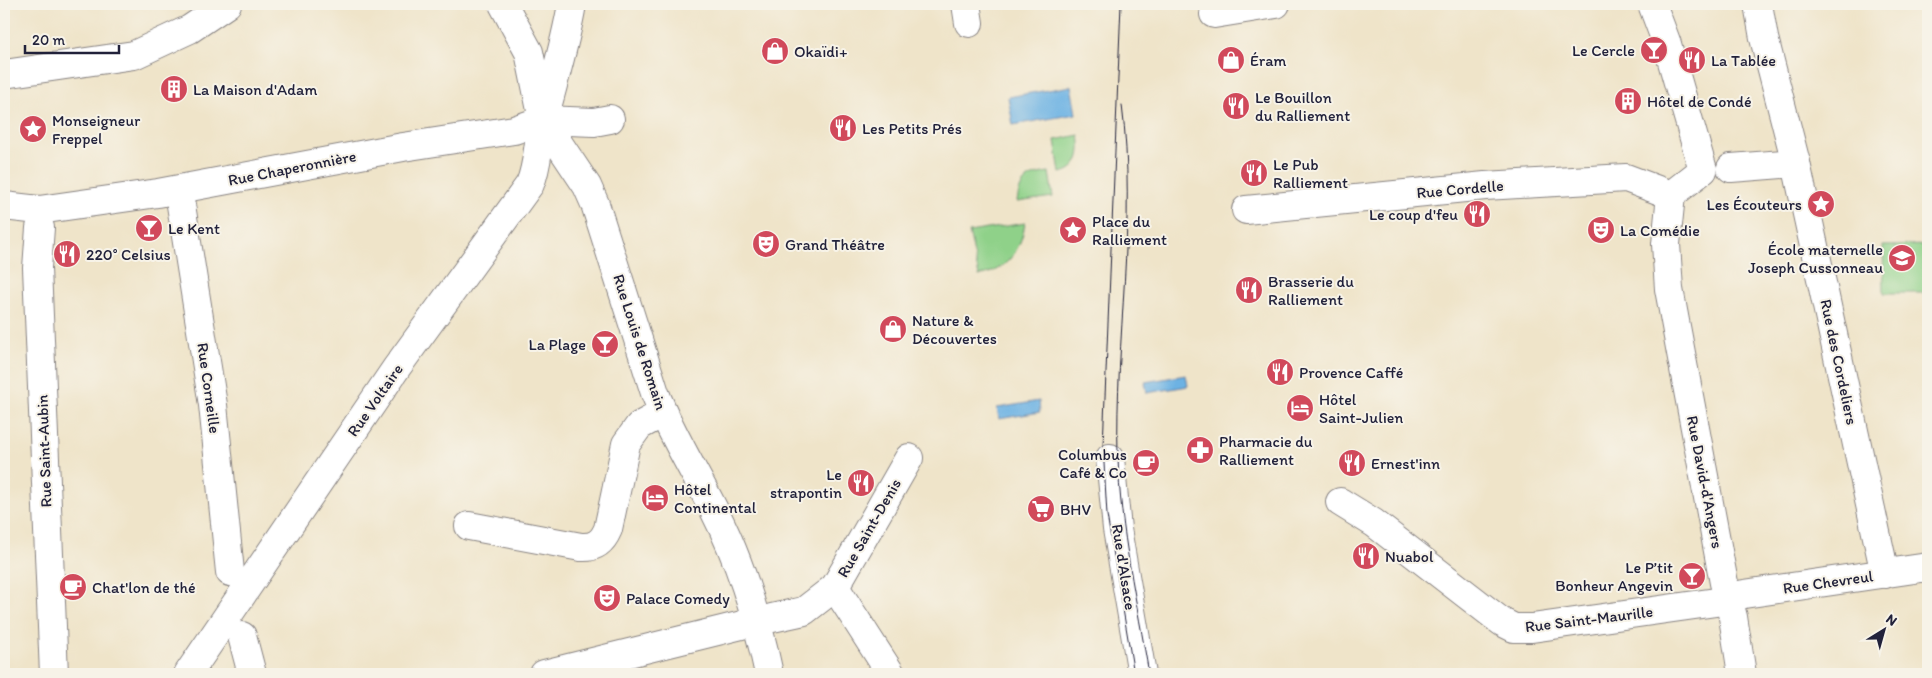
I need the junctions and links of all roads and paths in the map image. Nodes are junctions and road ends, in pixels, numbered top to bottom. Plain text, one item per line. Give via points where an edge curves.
1 (226, 4) edge
2 (503, 4) edge
3 (572, 4) edge
4 (1276, 4) edge
5 (1652, 4) edge
6 (1758, 4) edge
7 (1214, 14) dead end
8 (4, 74) edge
9 (610, 119) dead end
10 (543, 120) junction
11 (1796, 163) junction
12 (1714, 169) junction
13 (1671, 195) junction
14 (182, 205) dead end
15 (4, 206) edge
16 (1246, 210) dead end
17 (39, 219) junction
18 (663, 412) junction
19 (909, 458) dead end
20 (1110, 458) dead end
21 (1340, 502) dead end
22 (469, 526) dead end
23 (1928, 567) edge
24 (230, 572) dead end
25 (1885, 574) junction
26 (835, 587) junction
27 (1728, 598) junction
28 (763, 620) junction
29 (242, 636) dead end
30 (54, 674) edge
31 (188, 674) edge
32 (252, 674) edge
33 (544, 674) edge
34 (769, 674) edge
35 (891, 674) edge
36 (1142, 674) edge
37 (1742, 674) edge

1 - 8 street via 190,29 134,55
2 - 10 street via 529,52
3 - 10 street
4 - 7 street
5 - 12 street
6 - 11 street, Rue des Cordeliers
9 - 10 street via 594,122
10 - 17 street, Rue Chaperonnière via 514,130 403,147
10 - 18 street, Rue Louis de Romain via 587,186 595,204
10 - 31 street, Rue Voltaire via 538,161 524,193 397,367
11 - 12 street
11 - 25 street, Rue des Cordeliers
12 - 13 street
13 - 16 street, Rue Cordelle via 1626,178 1485,186
13 - 27 street, Rue David-d'Angers via 1666,244 1669,289
14 - 24 street, Rue Corneille via 213,405
15 - 17 street, Rue Chaperonnière
17 - 30 street, Rue Saint-Aubin via 37,268
18 - 22 street via 639,426 626,444 608,529 600,542 581,548
18 - 28 street, Rue Louis de Romain via 716,514
19 - 26 street, Rue Saint-Denis
20 - 36 street, Rue d'Alsace via 1117,530
21 - 27 street, Rue Saint-Maurille via 1514,628
23 - 25 street, Rue Chevreul
25 - 27 street, Rue Chevreul
26 - 28 street, Rue Saint-Denis via 804,612
26 - 35 street
27 - 37 street, Rue David-d'Angers
28 - 33 street, Rue Saint-Denis
28 - 34 street, Rue Louis de Romain
29 - 32 street

